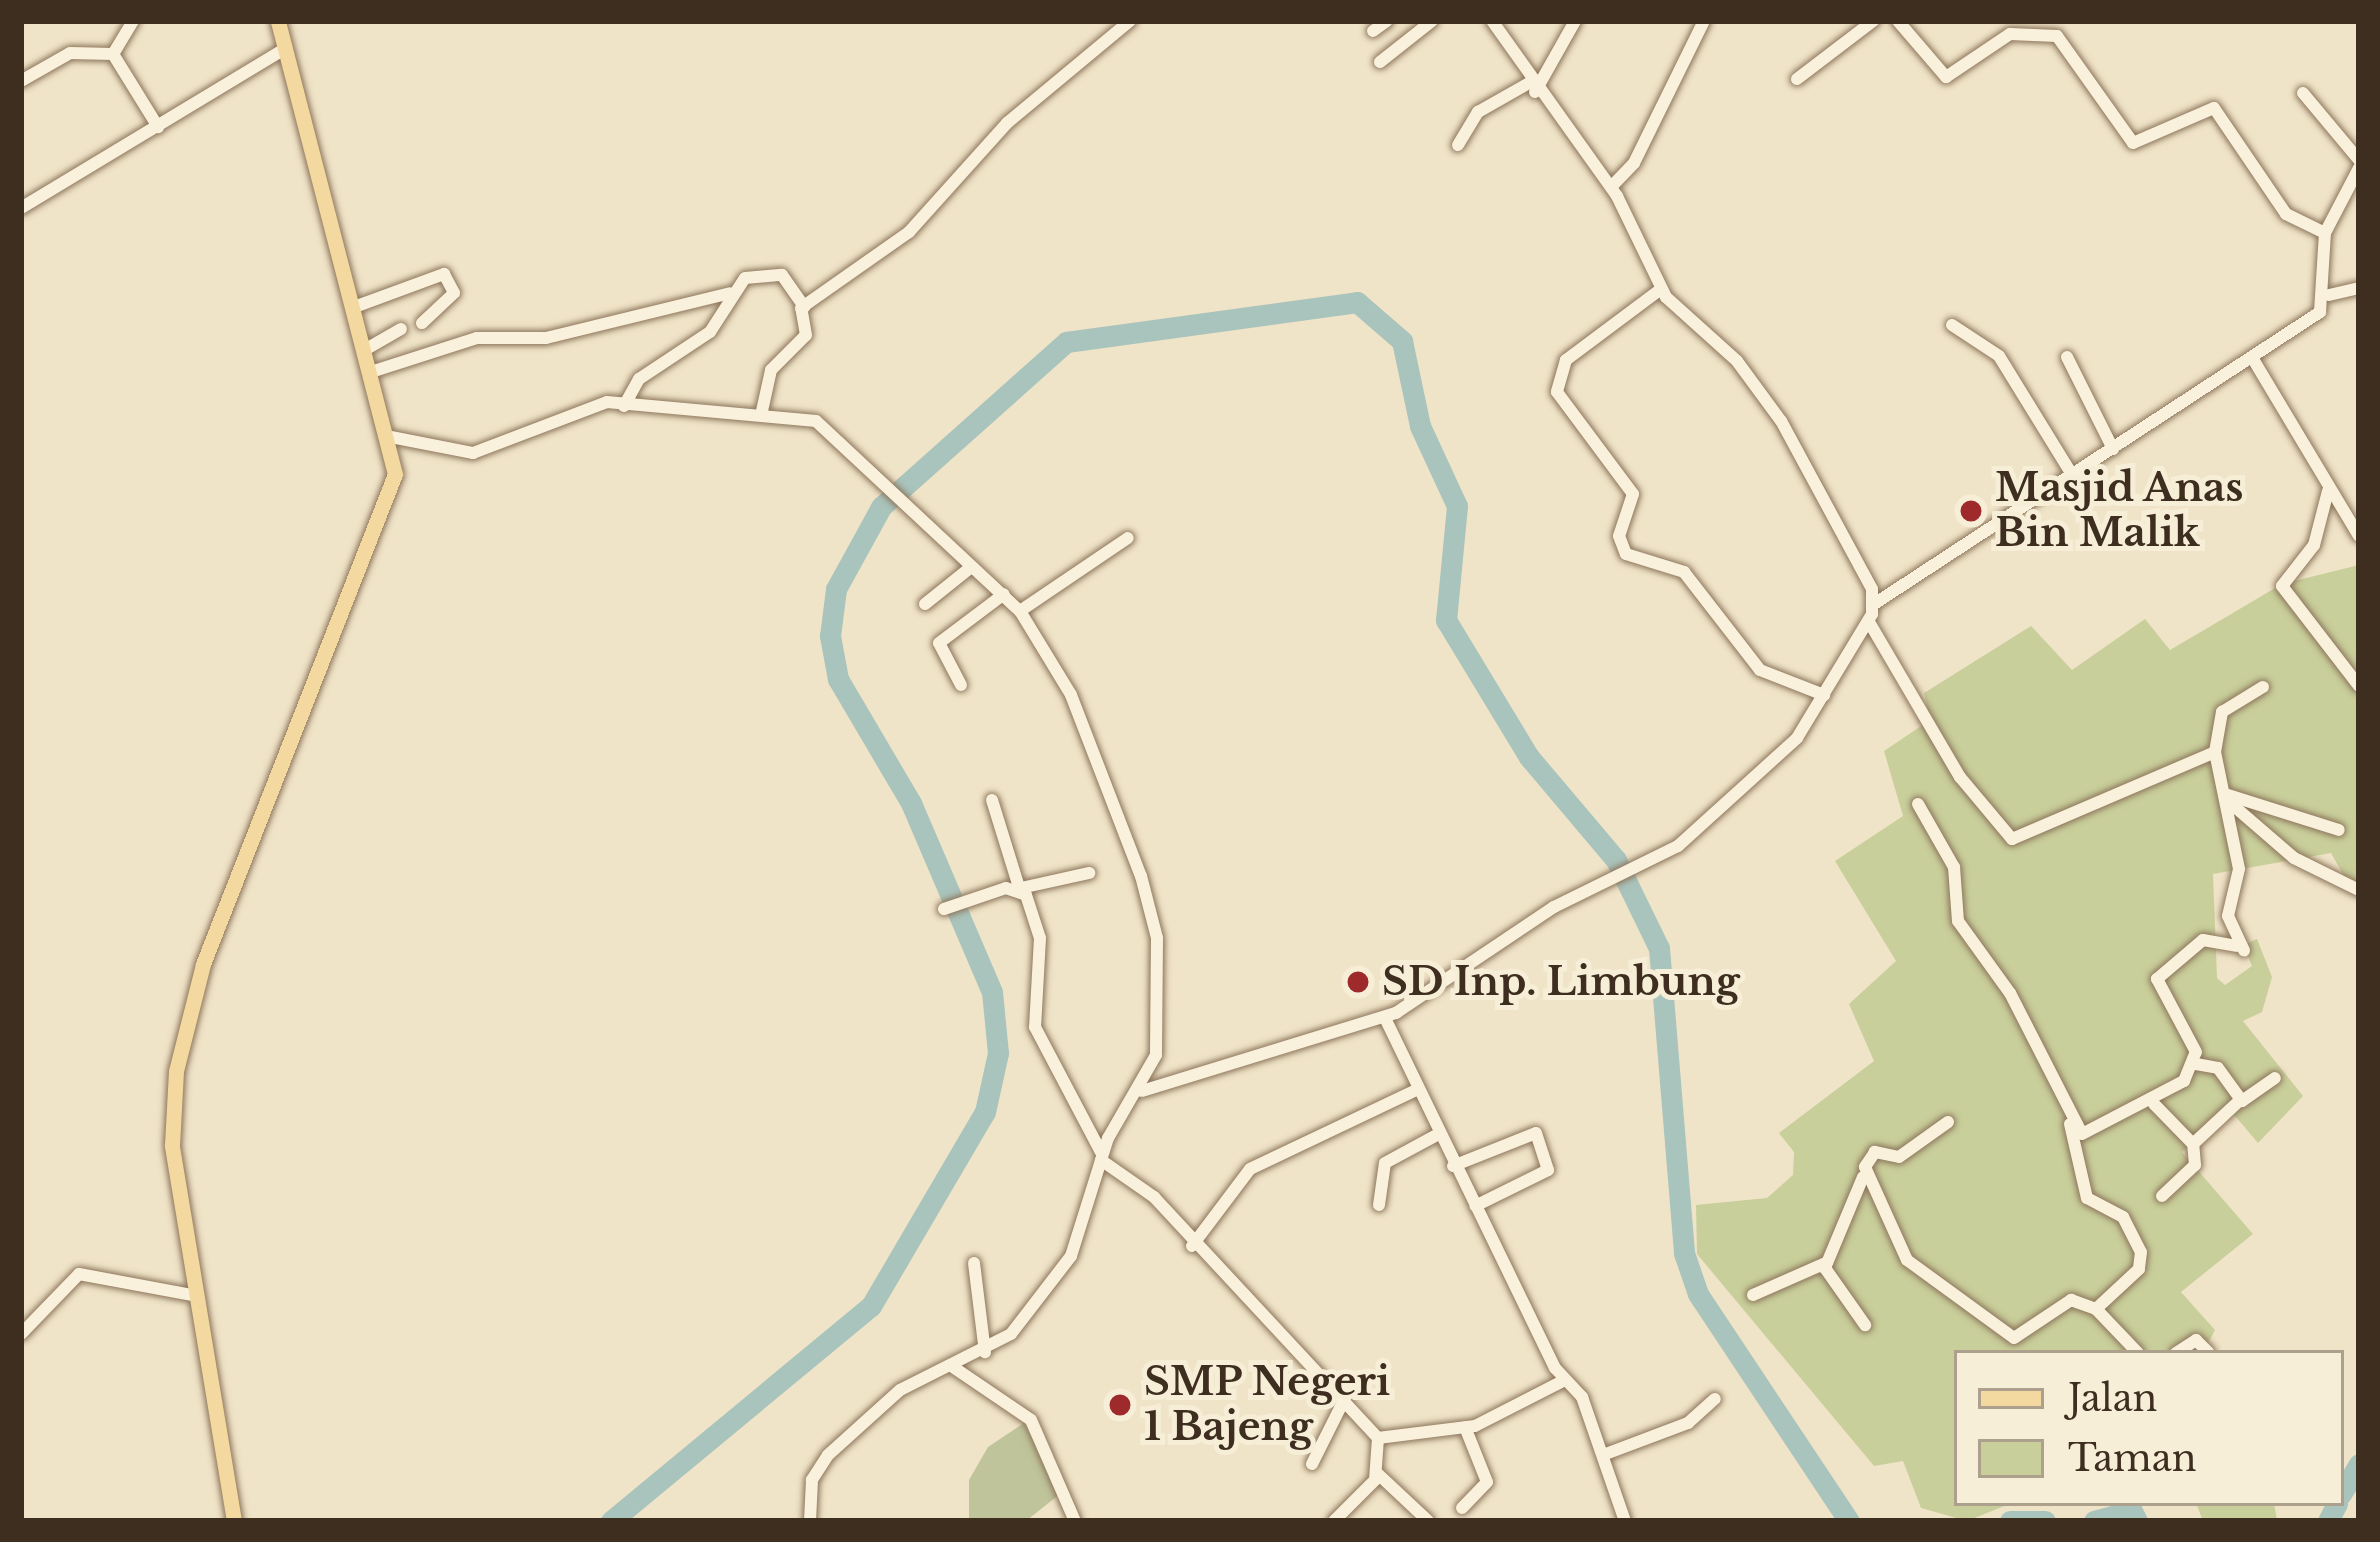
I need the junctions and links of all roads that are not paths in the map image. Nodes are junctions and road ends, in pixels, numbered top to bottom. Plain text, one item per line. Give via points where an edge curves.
1 (133, 21) edge
2 (278, 21) edge
3 (1130, 21) edge
4 (1387, 21) edge
5 (1432, 21) edge
6 (1492, 21) edge
7 (1575, 21) edge
8 (1704, 21) edge
9 (1873, 21) edge
10 (1898, 21) edge
11 (1373, 31) dead end
12 (285, 49) junction
13 (113, 54) junction
14 (1380, 62) dead end
15 (1797, 79) dead end
16 (21, 81) edge
17 (1532, 88) junction
18 (2303, 94) dead end
19 (158, 127) junction
20 (1458, 145) dead end
21 (2359, 164) edge
22 (1611, 187) junction
23 (21, 208) edge
24 (2325, 232) junction
25 (2359, 288) edge
26 (1661, 289) junction
27 (730, 293) junction
28 (2329, 295) junction
29 (357, 306) junction
30 (804, 307) junction
31 (422, 323) dead end
32 (1952, 325) dead end
33 (401, 329) dead end
34 (368, 348) junction
35 (2067, 357) dead end
36 (2253, 358) junction
37 (374, 371) junction
38 (625, 406) junction
39 (762, 412) junction
40 (391, 437) junction
41 (2113, 448) junction
42 (2071, 473) junction
43 (2328, 490) junction
44 (2359, 536) edge
45 (1128, 538) dead end
46 (970, 568) junction
47 (1004, 594) junction
48 (925, 604) dead end
49 (1874, 604) junction
50 (1020, 610) junction
51 (1869, 622) junction
52 (961, 685) dead end
53 (2359, 686) edge
54 (2263, 687) dead end
55 (1824, 695) junction
56 (2216, 752) junction
57 (2228, 797) junction
58 (992, 800) dead end
59 (1918, 804) dead end
60 (2339, 830) dead end
61 (1089, 873) dead end
62 (1020, 888) junction
63 (2359, 890) edge
64 (946, 908) dead end
65 (1384, 1018) junction
66 (2196, 1064) junction
67 (2275, 1078) dead end
68 (1142, 1091) junction
69 (1414, 1091) junction
70 (2240, 1100) junction
71 (2154, 1104) junction
72 (1948, 1122) dead end
73 (2070, 1124) junction
74 (1435, 1136) junction
75 (2193, 1144) junction
76 (1101, 1157) junction
77 (1454, 1166) junction
78 (1863, 1178) junction
79 (2162, 1196) dead end
80 (1379, 1204) dead end
81 (1474, 1206) junction
82 (1192, 1246) junction
83 (974, 1263) dead end
84 (1826, 1263) junction
85 (1753, 1295) dead end
86 (198, 1296) junction
87 (2096, 1309) junction
88 (1865, 1325) dead end
89 (21, 1334) edge
90 (2135, 1350) edge
91 (2181, 1350) edge
92 (2206, 1350) edge
93 (986, 1352) junction
94 (953, 1367) junction
95 (1563, 1381) junction
96 (1346, 1398) junction
97 (1715, 1399) dead end
98 (1465, 1427) junction
99 (1378, 1438) junction
100 (1603, 1455) junction
101 (1312, 1464) dead end
102 (1378, 1474) junction
103 (1462, 1508) dead end
104 (234, 1521) edge
105 (810, 1521) edge
106 (1075, 1521) edge
107 (1334, 1521) edge
108 (1428, 1521) edge
109 (1625, 1521) edge

1 - 13 street
2 - 12 main road
3 - 30 street via 1006,123 909,232
4 - 11 street
5 - 14 street
6 - 17 street
7 - 17 street
8 - 22 street via 1634,163
9 - 15 street
10 - 24 street via 1946,77 2010,34 2056,35 2133,143 2214,108 2286,214
12 - 19 street
12 - 29 main road
13 - 16 street via 70,53
13 - 19 street
17 - 20 street via 1478,112
17 - 22 street
18 - 21 street
19 - 23 street
21 - 24 street
22 - 26 street
24 - 28 street
25 - 28 street
26 - 49 street via 1765,396
26 - 55 street via 1566,360 1557,392 1633,494 1619,536 1626,554 1684,572 1760,670
27 - 30 street via 775,274
27 - 37 street via 546,338 478,338
27 - 38 street via 710,332 639,379
28 - 36 street
29 - 31 street via 444,274 454,293
29 - 34 main road
30 - 39 street via 806,335 771,370
32 - 42 street via 1999,356
33 - 34 street
34 - 37 main road
35 - 41 street
36 - 41 street
36 - 43 street
37 - 40 main road
38 - 39 street
38 - 40 street via 596,405 473,454
39 - 46 street via 816,421
40 - 86 main road via 394,474 377,539 304,694 181,1038 172,1145
41 - 42 street
42 - 49 street
43 - 44 street
43 - 53 street via 2314,545 2282,586
45 - 50 street
46 - 47 street
46 - 48 street
47 - 50 street
47 - 52 street via 939,643
49 - 51 street
50 - 68 street via 1071,695 1153,910 1160,1018
51 - 55 street
51 - 56 street via 2008,838
54 - 56 street via 2222,712
55 - 65 street via 1773,765 1636,868
56 - 57 street
57 - 60 street
57 - 63 street via 2294,858
57 - 66 street via 2240,948 2203,940 2157,979
58 - 62 street
59 - 73 street via 1954,867 1958,921 2019,1008
61 - 62 street
62 - 64 street
62 - 76 street via 1040,938 1035,1027
65 - 68 street
65 - 69 street
66 - 70 street via 2218,1068
66 - 71 street
67 - 70 street
68 - 76 street
69 - 74 street
69 - 82 street via 1250,1169
70 - 75 street
71 - 73 street via 2097,1132
71 - 75 street
72 - 78 street via 1899,1157 1875,1152
73 - 87 street via 2087,1198 2123,1217 2143,1257
74 - 77 street
74 - 80 street via 1384,1162
75 - 79 street via 2195,1165
76 - 82 street via 1154,1197
76 - 93 street via 1049,1296
77 - 81 street
77 - 81 street via 1536,1133 1548,1170
78 - 84 street
78 - 87 street via 1912,1265 1957,1286 2007,1334 2025,1336 2071,1300
81 - 95 street
82 - 96 street
83 - 93 street
84 - 85 street
84 - 88 street
86 - 89 street via 79,1274
86 - 104 main road
87 - 90 street
91 - 92 street via 2196,1340
93 - 94 street
94 - 105 street via 900,1390 828,1455 810,1489
94 - 106 street via 1031,1420
95 - 98 street
95 - 100 street via 1582,1396
96 - 99 street
96 - 101 street
97 - 100 street via 1688,1424
98 - 99 street
98 - 103 street via 1487,1482
99 - 102 street
100 - 109 street
102 - 107 street
102 - 108 street

